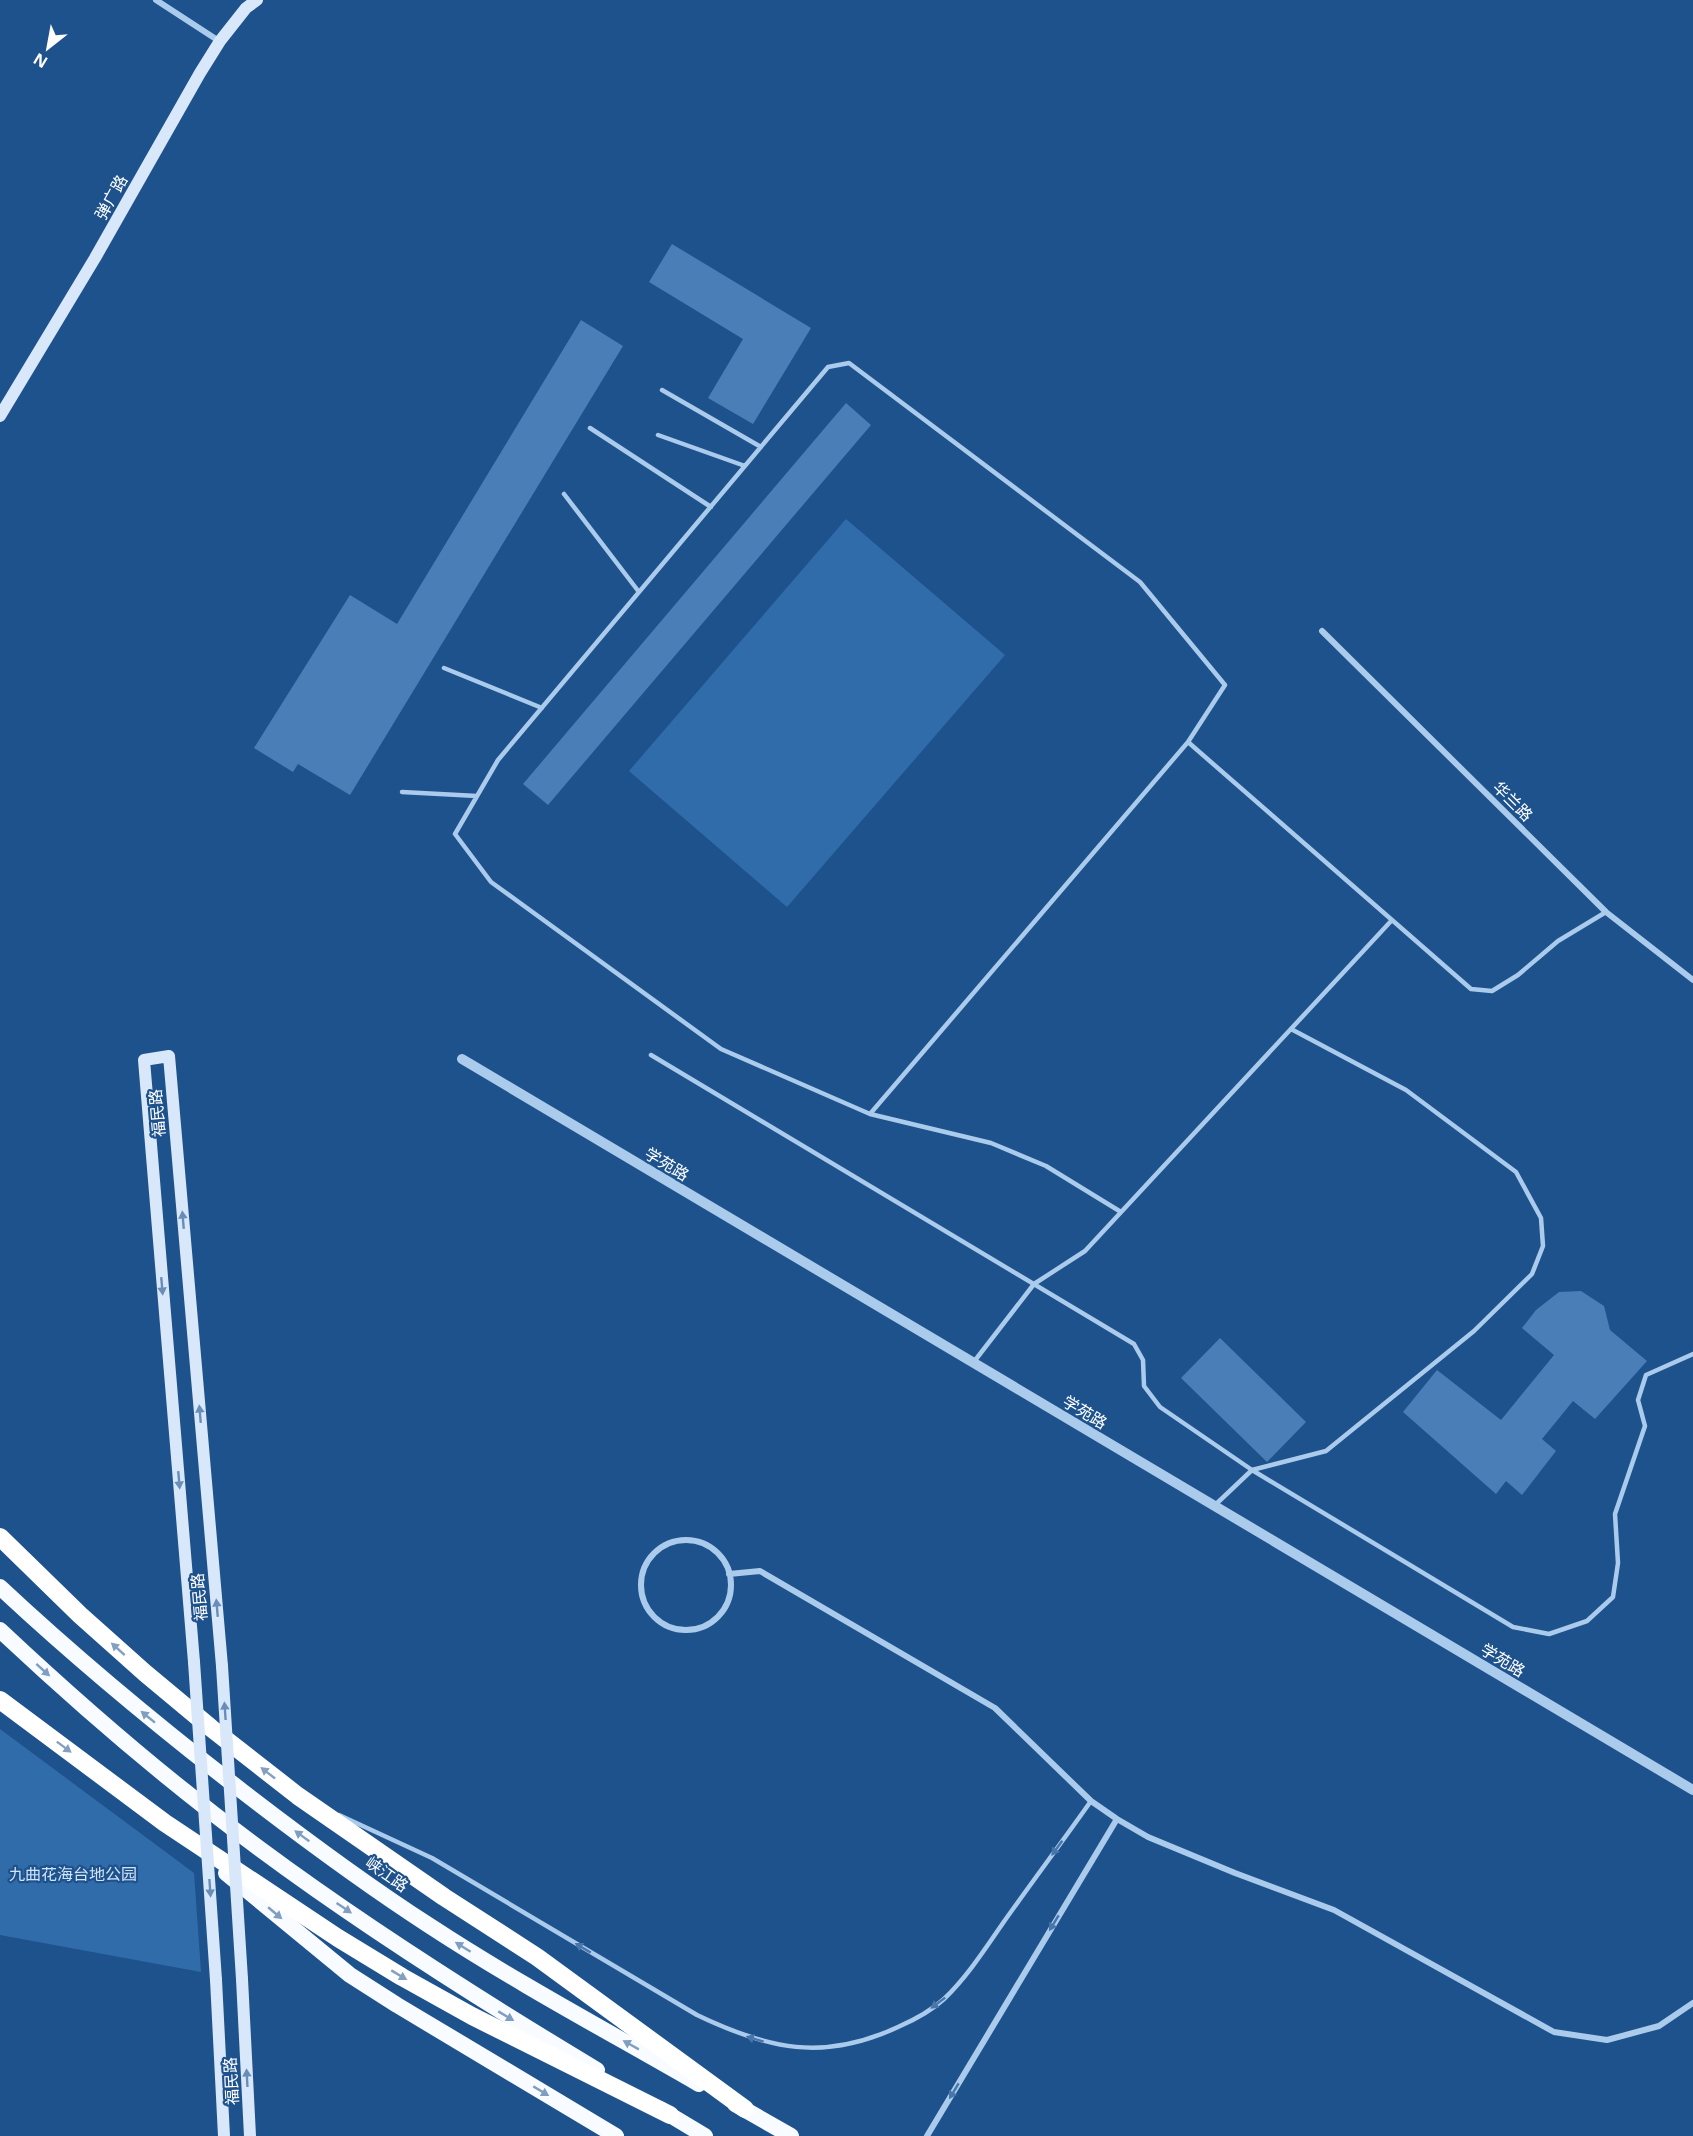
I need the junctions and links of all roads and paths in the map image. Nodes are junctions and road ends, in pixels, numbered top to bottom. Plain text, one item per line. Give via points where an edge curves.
1 (156, 0) edge
2 (257, 0) edge
3 (220, 41) junction
4 (662, 390) dead end
5 (0, 416) edge
6 (590, 428) dead end
7 (658, 435) dead end
8 (761, 447) junction
9 (745, 466) junction
10 (564, 494) dead end
11 (711, 507) junction
12 (639, 592) junction
13 (1322, 632) dead end
14 (444, 668) dead end
15 (542, 708) junction
16 (1188, 742) junction
17 (402, 792) dead end
18 (477, 796) junction
19 (1606, 912) junction
20 (1392, 920) junction
21 (1693, 980) edge
22 (1291, 1029) junction
23 (651, 1055) dead end
24 (462, 1059) dead end
25 (870, 1114) junction
26 (1121, 1212) junction
27 (1034, 1284) junction
28 (1693, 1354) edge
29 (973, 1363) junction
30 (1252, 1470) junction
31 (1214, 1506) junction
32 (0, 1532) edge
33 (0, 1537) edge
34 (19, 1556) junction
35 (729, 1574) junction
36 (0, 1587) edge
37 (0, 1630) edge
38 (0, 1700) edge
39 (1693, 1790) edge
40 (298, 1796) junction
41 (1091, 1801) junction
42 (1117, 1819) junction
43 (165, 1822) junction
44 (1693, 2003) edge
45 (745, 2109) junction
46 (670, 2115) junction
47 (224, 2136) edge
48 (250, 2136) edge
49 (616, 2136) edge
50 (705, 2136) edge
51 (792, 2136) edge
52 (927, 2136) edge

1 - 3 street
2 - 3 main road, 弹广路
3 - 5 main road, 弹广路
4 - 8 lane
6 - 11 lane
7 - 9 lane
8 - 9 lane
8 - 16 lane via 828,367 849,363 1140,582 1225,684
9 - 11 lane
10 - 12 lane
11 - 12 lane
12 - 15 lane
13 - 19 street, 华兰路
14 - 15 lane
15 - 18 lane via 498,760
16 - 20 lane
16 - 25 lane
17 - 18 lane
18 - 25 lane via 455,834 491,882 721,1049
19 - 20 lane via 1558,941 1492,991 1471,989
19 - 21 street, 华兰路
20 - 22 lane
22 - 26 lane
22 - 30 lane via 1406,1090 1516,1172 1541,1218 1543,1246 1532,1274 1474,1331 1326,1451
23 - 27 lane
24 - 29 street, 学苑路
25 - 26 lane via 991,1143 1046,1166
26 - 27 lane via 1085,1251
27 - 29 lane
27 - 30 lane via 1134,1344 1143,1360 1144,1386 1161,1407
28 - 30 lane via 1646,1375 1640,1392 1638,1400 1645,1426 1615,1514 1618,1563 1613,1596 1587,1621 1549,1634 1513,1627
29 - 31 street, 学苑路
30 - 31 lane
31 - 39 street, 学苑路
32 - 34 highway
33 - 34 highway
40 -> 34 highway via 145,1673
35 - 35 street via 718,1554 709,1547 699,1542 676,1541 648,1560 641,1595 662,1624 685,1631 697,1629 718,1618 725,1608 730,1597
35 - 41 street via 760,1571 995,1708
45 -> 36 highway, 峡江路 via 517,1981 428,1925 270,1812 127,1700
37 -> 46 highway via 119,1736 260,1849 440,1973
38 -> 43 highway
41 -> 40 lane via 968,1973 943,2000 883,2034 850,2044 811,2049 771,2044 734,2033 697,2015 432,1858
40 - 45 highway via 537,1957
41 - 42 street
42 - 44 street via 1148,1837 1334,1910 1554,2032 1607,2040 1659,2026
42 -> 52 street
43 -> 46 highway via 402,1977
43 -> 49 highway via 351,1975
45 - 51 highway, 峡江路
46 - 50 highway
48 -> 47 main road, 福民路, bridge via 222,1666 169,1056 144,1060 194,1662

